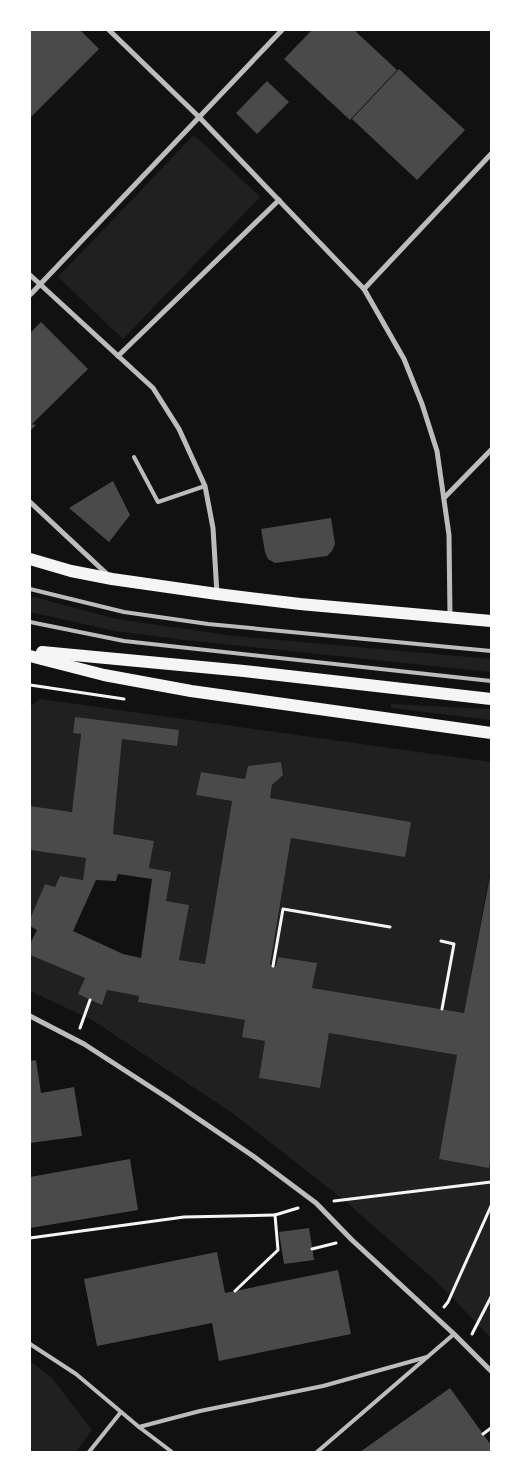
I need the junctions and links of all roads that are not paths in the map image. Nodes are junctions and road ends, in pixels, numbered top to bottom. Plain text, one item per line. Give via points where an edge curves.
1 (109, 30) edge
2 (282, 30) edge
3 (199, 117) junction
4 (491, 154) edge
5 (279, 200) junction
6 (30, 275) edge
7 (40, 285) junction
8 (364, 289) junction
9 (30, 295) edge
10 (118, 356) junction
11 (491, 450) edge
12 (134, 457) dead end
13 (204, 486) junction
14 (444, 498) junction
15 (30, 502) edge
16 (30, 559) edge
17 (112, 579) junction
18 (30, 589) edge
19 (217, 594) junction
20 (450, 617) junction
21 (491, 620) edge
22 (30, 622) edge
23 (491, 650) edge
24 (30, 651) edge
25 (30, 656) edge
26 (491, 681) edge
27 (491, 699) edge
28 (491, 733) edge
29 (30, 1016) edge
30 (454, 1334) junction
31 (30, 1344) edge
32 (427, 1357) junction
33 (491, 1371) edge
34 (121, 1412) junction
35 (139, 1427) junction
36 (89, 1452) edge
37 (172, 1452) edge
38 (317, 1452) edge

1 - 3 street
2 - 3 street
3 - 5 street
3 - 7 street
4 - 8 street
5 - 8 street
5 - 10 street
6 - 7 street
7 - 9 street
7 - 10 street
8 - 14 street via 404,359 422,404 437,451
10 - 13 street via 153,388 179,430
11 - 14 street
12 - 13 lane via 158,502
13 - 19 street via 213,528
14 - 20 street via 449,535
15 - 17 street
16 - 17 main road
17 - 19 main road
18 - 23 lane via 124,612 199,623
19 - 20 main road
20 - 21 main road
22 - 26 lane via 124,641
24 - 27 main road
25 - 28 main road via 104,675 191,691
29 - 30 street via 76,1040 166,1097 316,1203
30 - 32 lane
30 - 33 street
31 - 34 lane via 76,1374
32 - 35 lane via 323,1386
32 - 38 lane
34 - 35 lane
34 - 36 lane
35 - 37 lane

